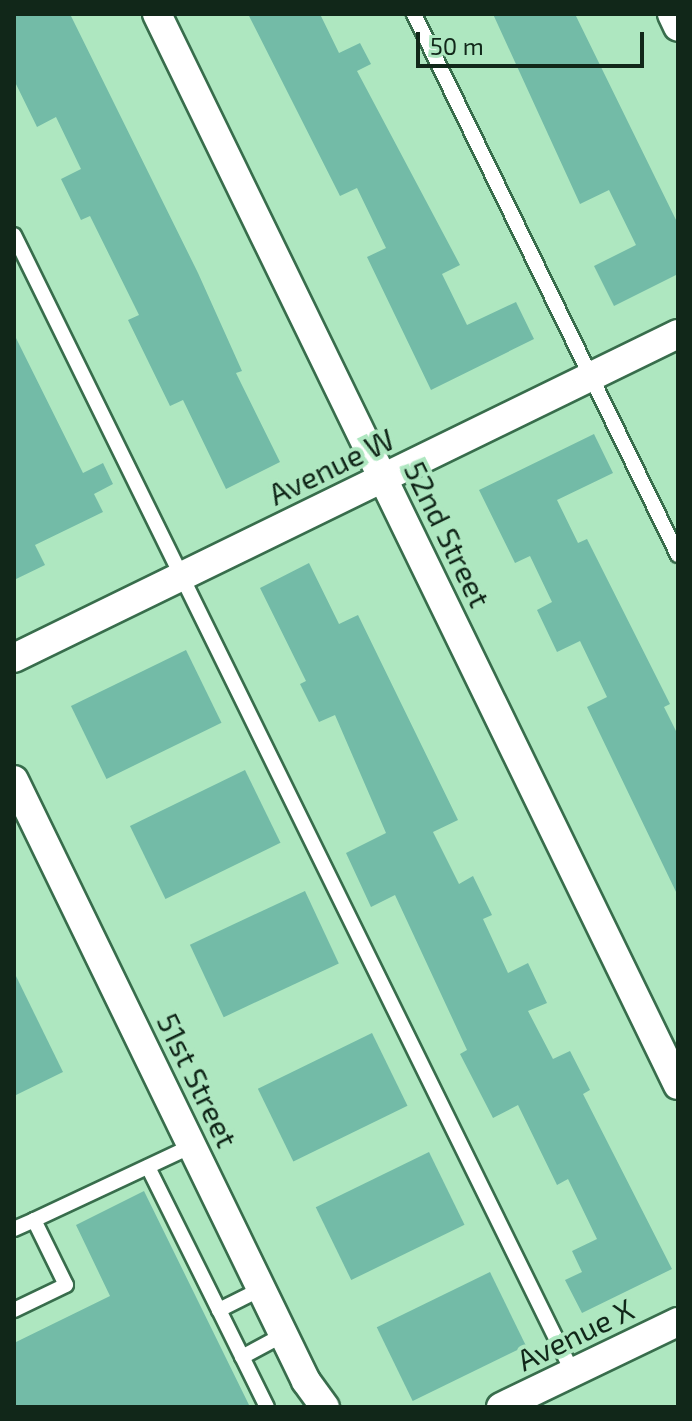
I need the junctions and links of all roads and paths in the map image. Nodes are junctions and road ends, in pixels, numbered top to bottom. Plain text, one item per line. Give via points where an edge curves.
1 (157, 14) edge
2 (414, 14) edge
3 (672, 14) edge
4 (678, 27) edge
5 (14, 235) edge
6 (678, 334) edge
7 (591, 377) junction
8 (383, 478) junction
9 (678, 555) edge
10 (184, 575) junction
11 (14, 658) edge
12 (14, 780) edge
13 (678, 1085) edge
14 (192, 1146) junction
15 (148, 1167) junction
16 (34, 1220) junction
17 (14, 1229) edge
18 (261, 1289) junction
19 (14, 1310) edge
20 (219, 1310) junction
21 (678, 1322) edge
22 (283, 1335) junction
23 (242, 1357) junction
24 (573, 1373) junction
25 (322, 1406) edge
26 (267, 1407) edge
27 (501, 1407) edge

1 - 8 street, 52nd Street
2 - 7 lane
3 - 4 street
5 - 10 lane
6 - 7 street, Avenue W
7 - 8 street, Avenue W
7 - 9 lane
8 - 10 street, Avenue W
8 - 13 street, 52nd Street
10 - 11 street, Avenue W
10 - 24 lane
12 - 14 street, 51st Street
14 - 15 lane
14 - 18 street, 51st Street
15 - 16 lane
15 - 20 lane
16 - 17 lane
16 - 19 lane via 66,1285
18 - 20 lane
18 - 22 street, 51st Street
20 - 23 lane
21 - 24 street, Avenue X
22 - 23 lane
22 - 25 street, 51st Street
23 - 26 lane
24 - 27 street, Avenue X

